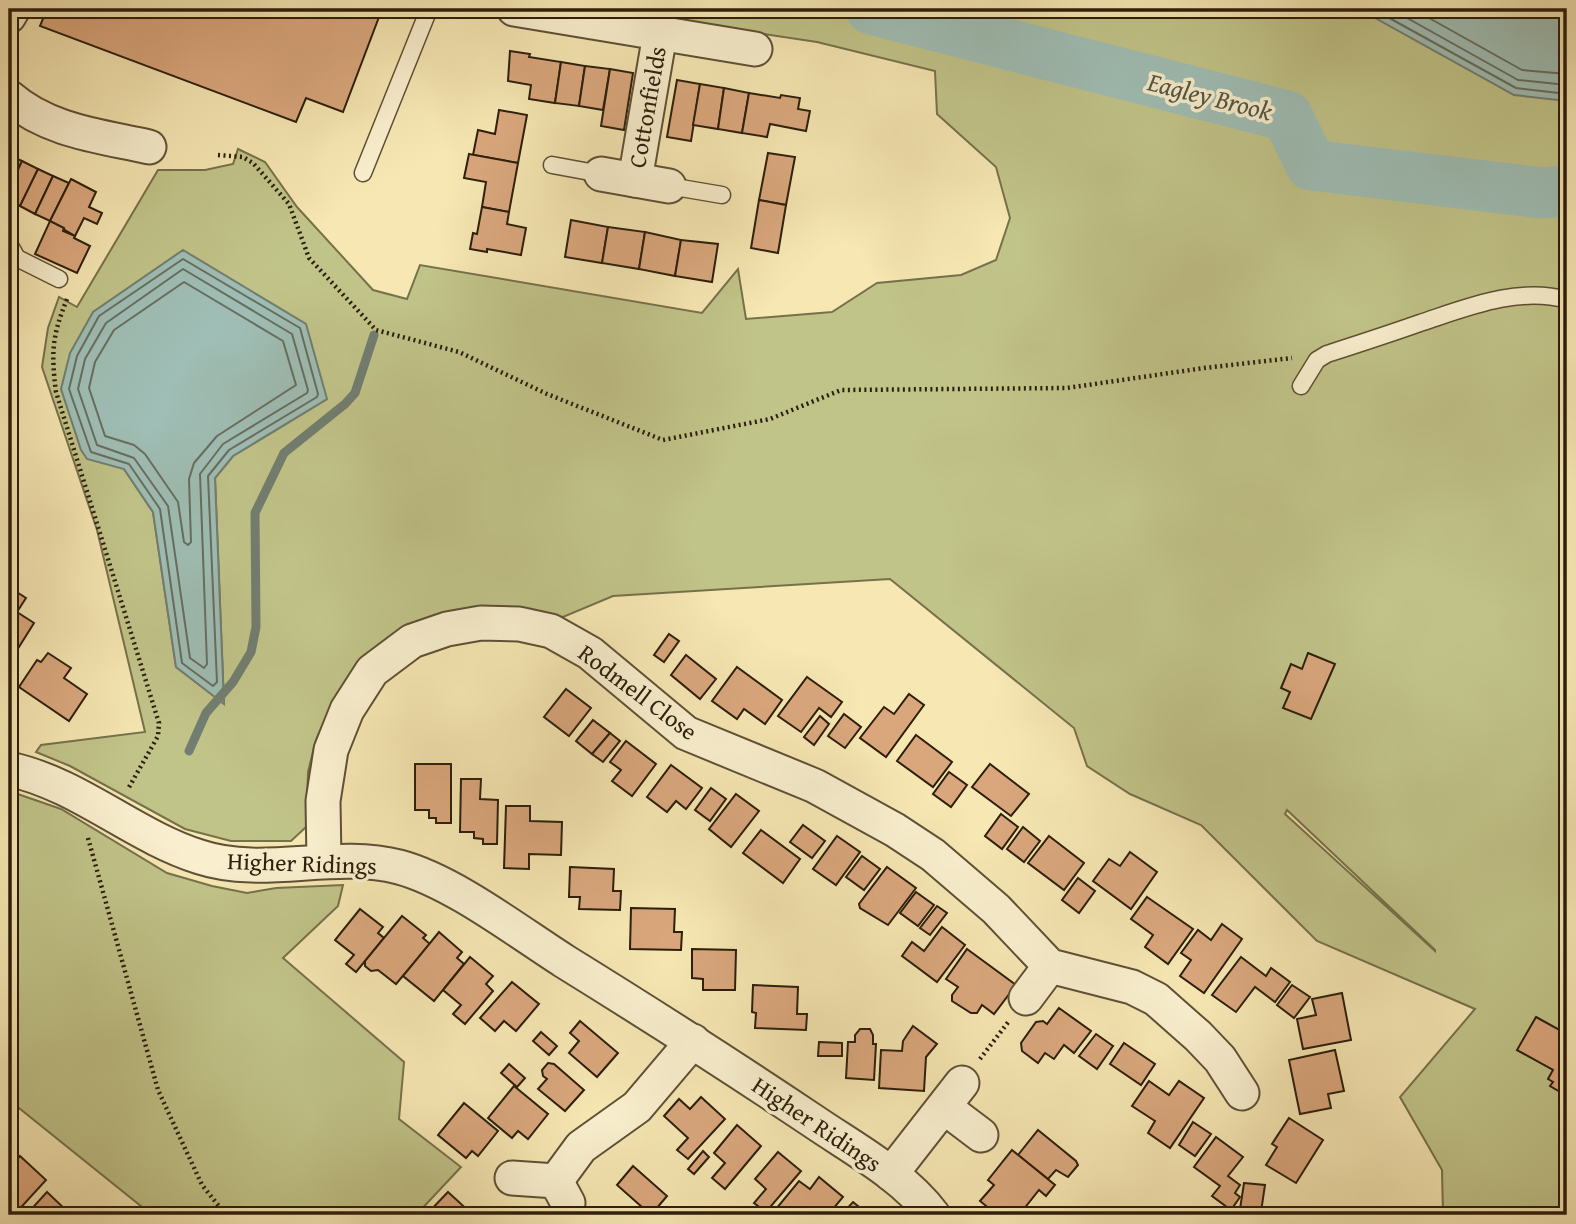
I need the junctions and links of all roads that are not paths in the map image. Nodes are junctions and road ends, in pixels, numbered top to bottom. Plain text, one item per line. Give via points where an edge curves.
1 (13, 9) edge
2 (429, 9) edge
3 (514, 9) edge
4 (9, 16) edge
5 (660, 34) junction
6 (755, 49) dead end
7 (9, 97) edge
8 (149, 147) dead end
9 (552, 165) dead end
10 (363, 173) dead end
11 (601, 174) joint
12 (635, 180) junction
13 (669, 186) joint
14 (722, 195) dead end
15 (9, 244) edge
16 (59, 279) road end
17 (1567, 300) edge
18 (1301, 386) dead end
19 (9, 769) edge
20 (324, 861) junction
21 (1050, 966) junction
22 (1026, 998) road end
23 (693, 1041) junction
24 (1242, 1093) dead end
25 (981, 1135) dead end
26 (891, 1174) junction
27 (512, 1178) dead end
28 (933, 1215) edge

1 - 4 street
2 - 10 lane
3 - 5 street, Cottonfields
5 - 6 street, Cottonfields
5 - 12 street, Cottonfields
7 - 8 street via 37,117 73,131 117,130
9 - 11 lane, Cottonfields
11 - 12 street, Cottonfields
12 - 13 street, Cottonfields
13 - 14 lane, Cottonfields
15 - 16 lane via 17,258
17 - 18 lane via 1521,296 1485,302 1327,354 1317,360
19 - 20 street, Higher Ridings via 50,781 201,858 260,865
20 - 21 street, Rodmell Close via 323,802 331,750 347,710 372,671 412,642 447,629 481,623 519,624 551,631 590,653 686,733 815,786 895,830 968,883
20 - 23 street, Higher Ridings via 401,867 446,886
21 - 22 street
21 - 24 street via 1132,987 1156,999 1198,1036 1231,1051
23 - 26 street, Higher Ridings
23 - 27 street via 637,1107 581,1147 562,1192
25 - 26 street via 953,1095
26 - 28 street, Higher Ridings

